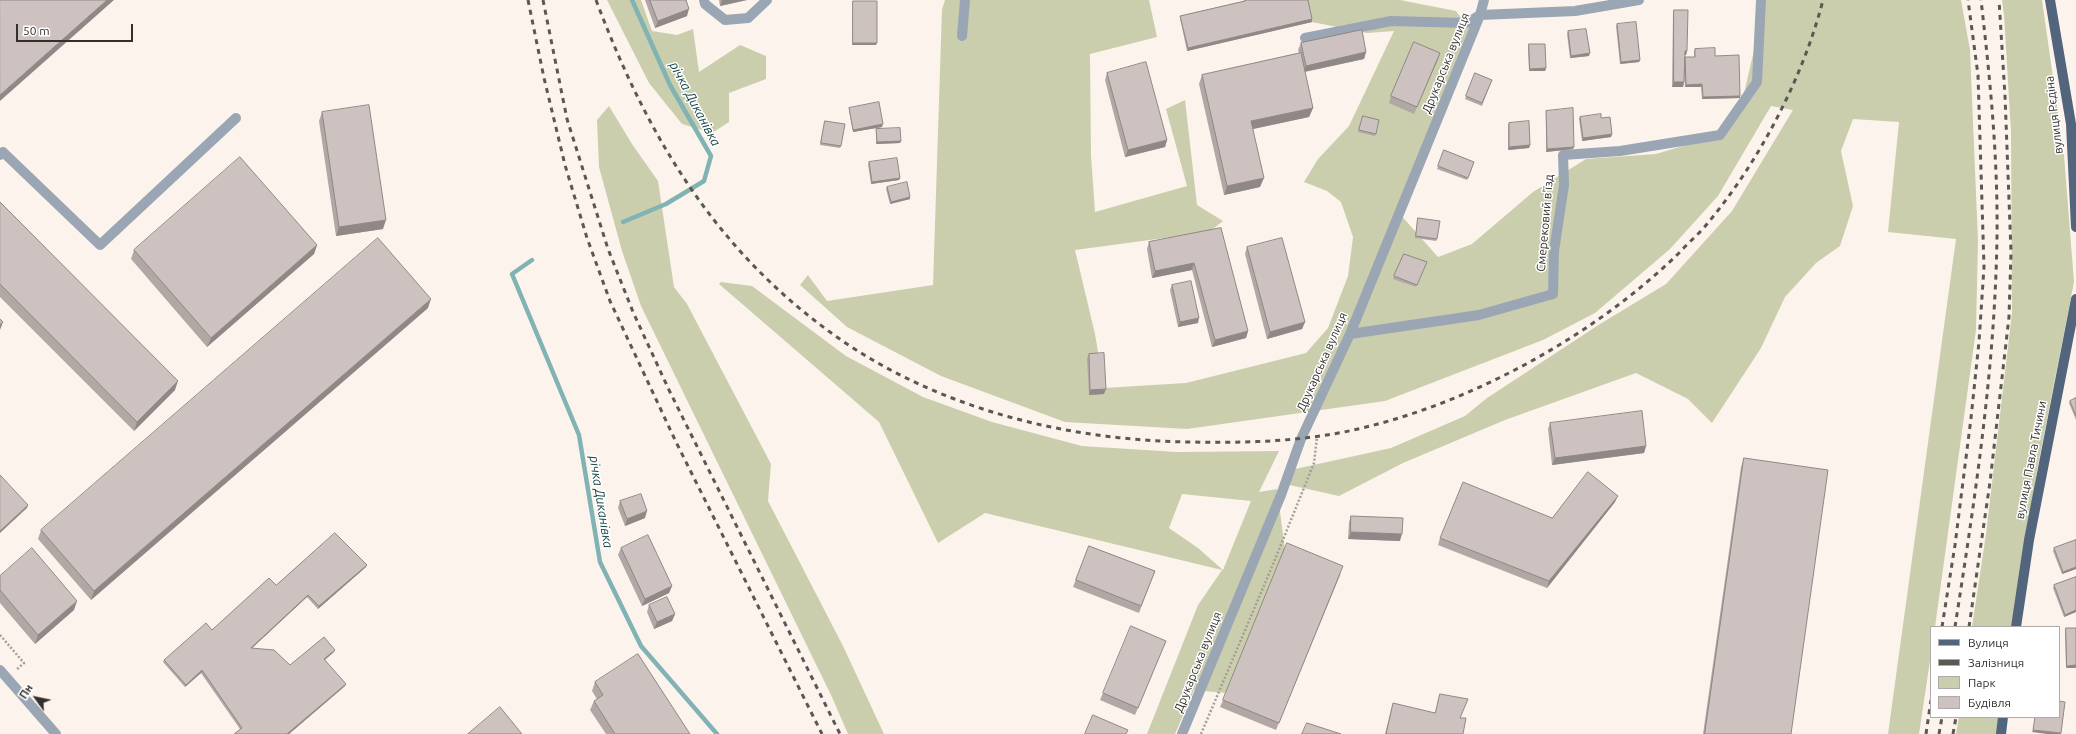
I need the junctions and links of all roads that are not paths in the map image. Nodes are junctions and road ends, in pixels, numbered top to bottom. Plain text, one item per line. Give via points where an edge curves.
1 (704, 0) edge
2 (767, 0) edge
3 (965, 0) edge
4 (1484, 0) edge
5 (1639, 0) edge
6 (1761, 0) edge
7 (2050, 0) edge
8 (1480, 16) junction
9 (962, 36) dead end
10 (1305, 38) dead end
11 (236, 118) dead end
12 (0, 155) edge
13 (2076, 227) edge
14 (2076, 299) edge
15 (1350, 334) junction
16 (2016, 626) edge
17 (0, 670) edge
18 (2003, 718) edge
19 (56, 734) edge
20 (1182, 734) edge
21 (2000, 734) edge

1 - 2 street via 705,4 725,20 748,18
3 - 9 street
4 - 8 street, Друкарська вулиця
5 - 8 street via 1575,11
6 - 15 street, Смерековий в'їзд via 1757,82 1720,135 1620,151 1563,155 1564,184 1554,251 1553,294 1479,315
7 - 13 main road, вулиця Рєдіна via 2071,124
8 - 10 street via 1467,23 1391,21
8 - 15 street, Друкарська вулиця
11 - 12 street via 100,245 3,152
14 - 16 main road, вулиця Павла Тичини via 2029,540
15 - 20 street, Друкарська вулиця via 1301,439 1281,495
17 - 19 street
18 - 21 main road

